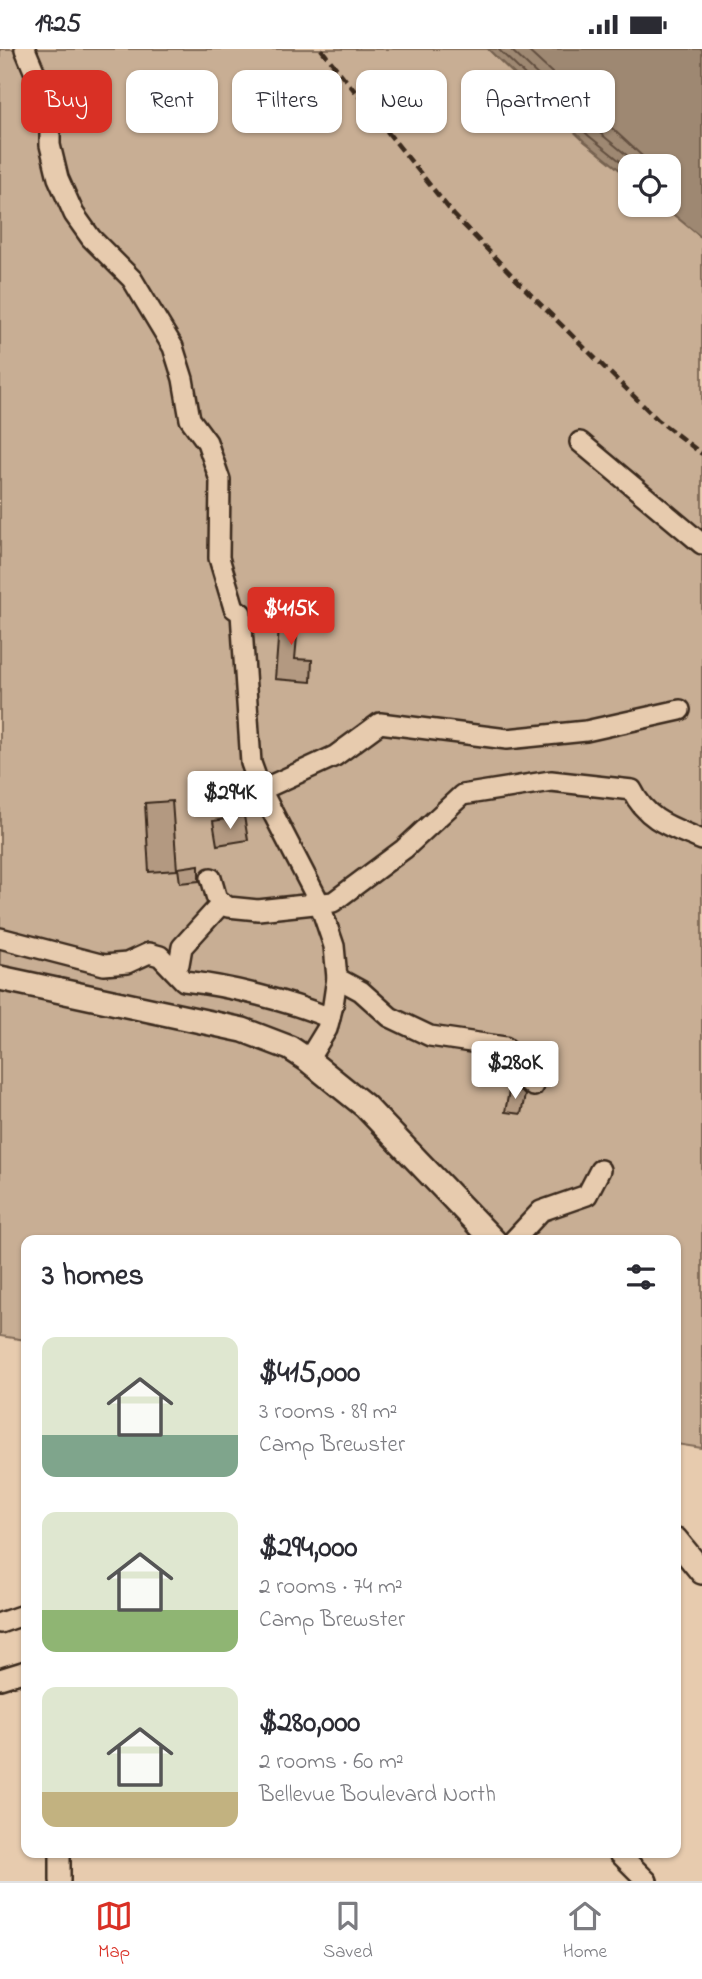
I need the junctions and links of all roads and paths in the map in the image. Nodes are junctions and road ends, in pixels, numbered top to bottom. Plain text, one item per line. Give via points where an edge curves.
1 (25, 49) edge
2 (580, 442) dead end
3 (702, 544) edge
4 (680, 710) dead end
5 (261, 790) junction
6 (702, 840) edge
7 (211, 879) dead end
8 (319, 902) junction
9 (222, 903) junction
10 (0, 938) edge
11 (174, 970) junction
12 (0, 978) edge
13 (337, 978) junction
14 (330, 1018) junction
15 (308, 1059) junction
16 (533, 1086) dead end
17 (600, 1170) dead end
18 (488, 1235) edge
19 (519, 1235) edge
20 (681, 1547) edge
21 (702, 1572) edge
22 (21, 1616) edge
23 (0, 1623) edge
24 (21, 1673) edge
25 (0, 1679) edge
26 (60, 1858) edge
27 (624, 1858) edge
28 (60, 1881) edge
29 (647, 1881) edge

1 - 5 street via 50,109 50,145 74,214 132,279 173,348 190,419 207,442 220,480 219,558 234,608 241,613 251,763
2 - 3 street
4 - 5 street via 586,731 507,739 380,723 335,756
5 - 8 street
6 - 8 street via 641,808 632,790 551,782 517,786 462,795 404,849 333,902
7 - 9 street
8 - 9 street via 258,910
8 - 13 street via 334,946
9 - 11 street via 182,947
10 - 11 street via 104,965 127,963 149,953 160,956
11 - 14 street via 184,981 215,985
12 - 15 main road via 243,1030
13 - 14 street
13 - 16 street via 390,1017 430,1036 505,1047 517,1072
14 - 15 street
15 - 18 main road via 365,1106
17 - 19 street via 587,1195 541,1211
20 - 21 main road
22 - 23 street
24 - 25 street
26 - 28 street
27 - 29 street

